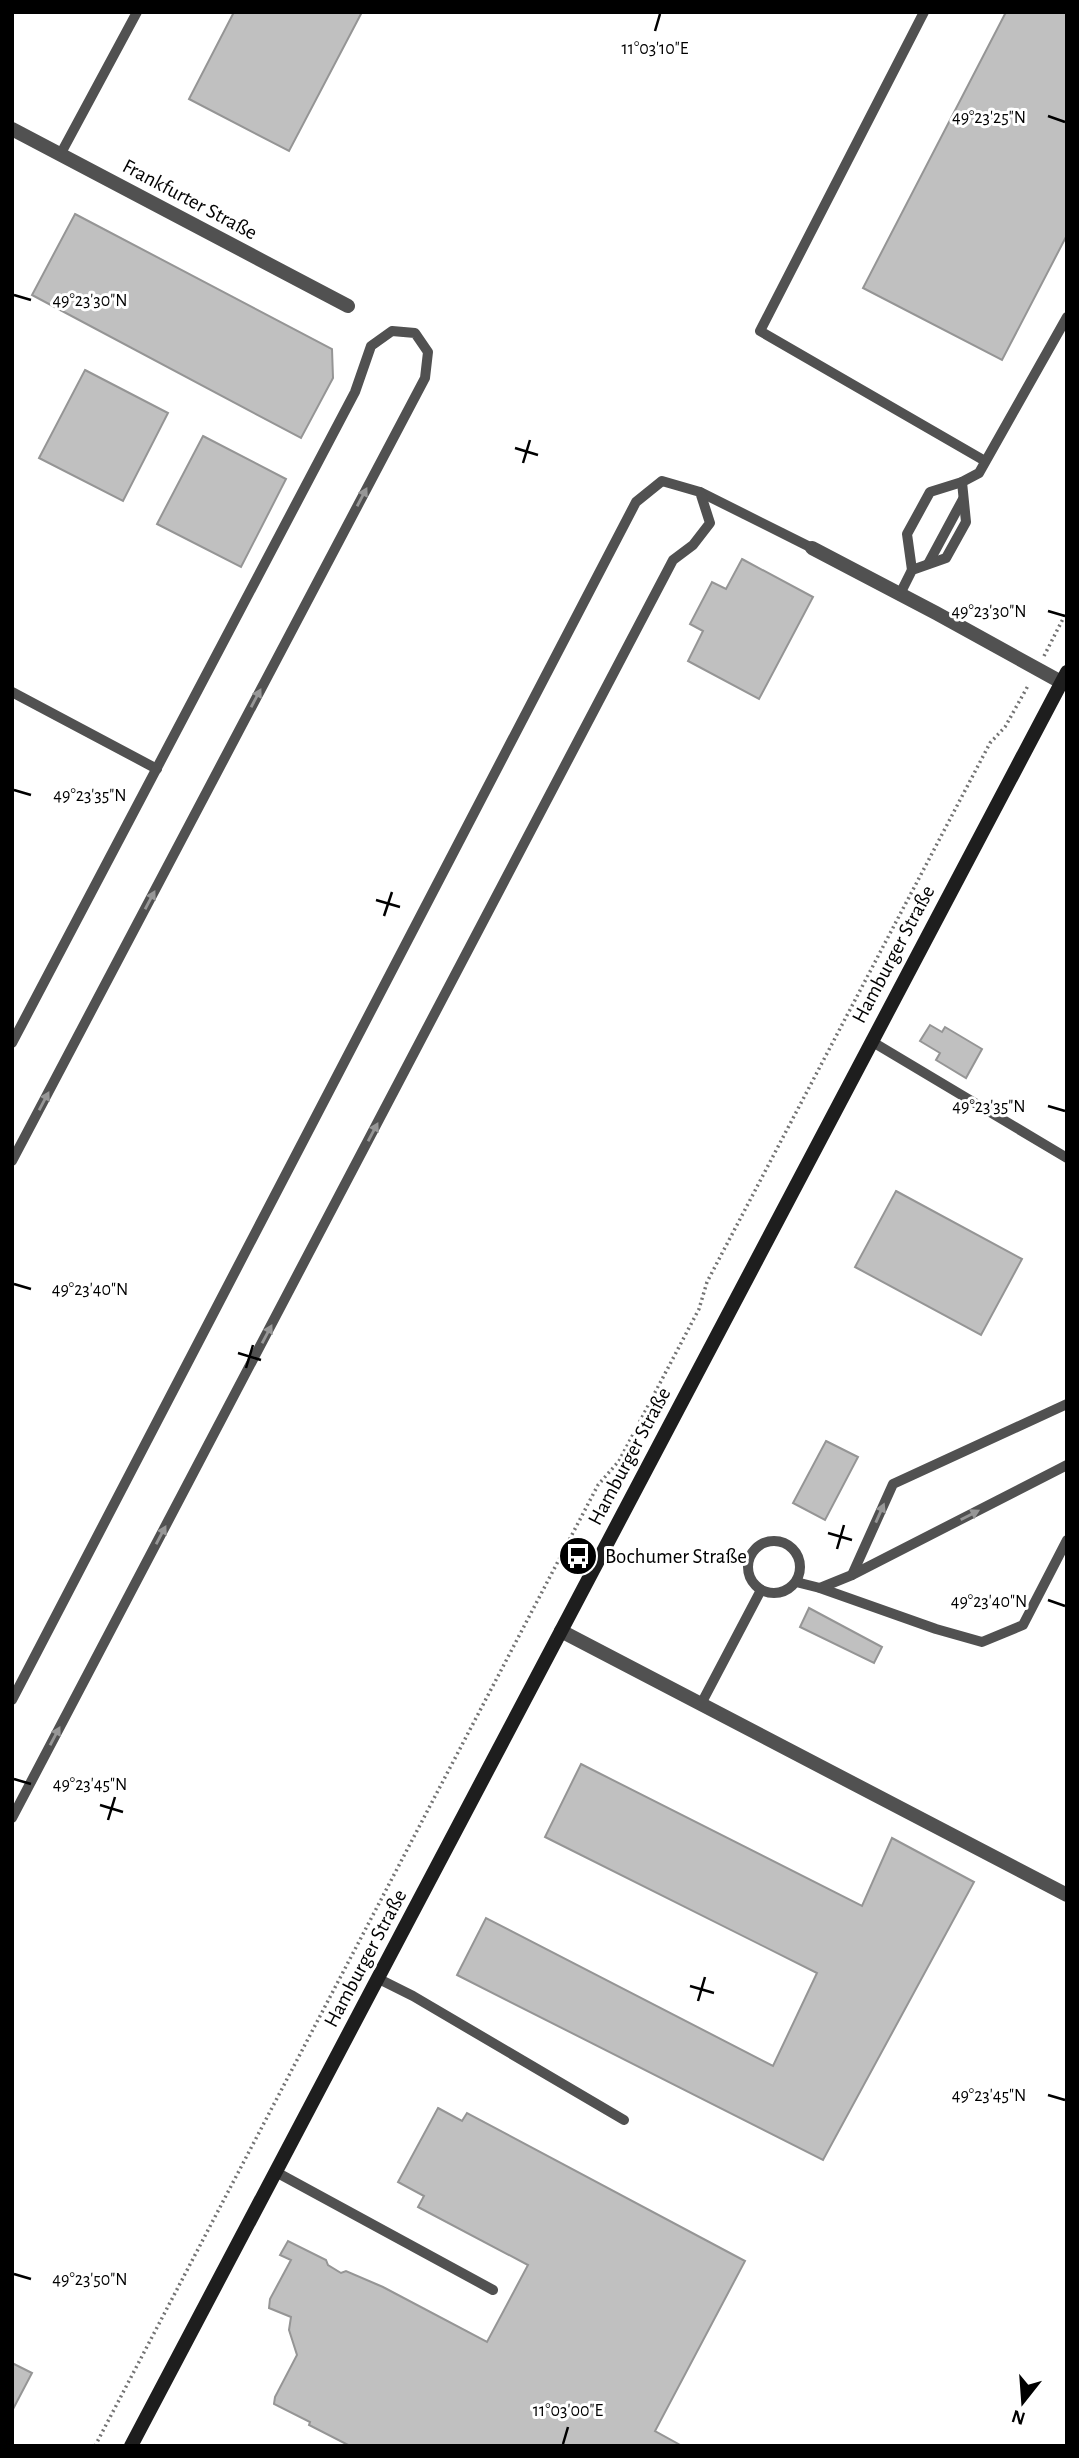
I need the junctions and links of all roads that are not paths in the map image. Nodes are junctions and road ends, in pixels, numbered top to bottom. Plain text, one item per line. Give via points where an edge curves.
1 (137, 12) edge
2 (923, 12) edge
3 (12, 129) edge
4 (60, 155) junction
5 (348, 306) dead end
6 (1067, 317) edge
7 (985, 461) junction
8 (962, 482) junction
9 (699, 492) junction
10 (811, 548) joint
11 (912, 570) junction
12 (900, 594) junction
13 (1064, 677) edge
14 (12, 692) edge
15 (157, 769) junction
16 (871, 1041) junction
17 (12, 1043) edge
18 (1067, 1158) edge
19 (12, 1161) edge
20 (1067, 1404) edge
21 (1067, 1465) edge
22 (1067, 1540) edge
23 (852, 1575) junction
24 (796, 1582) junction
25 (820, 1588) junction
26 (761, 1590) junction
27 (561, 1631) junction
28 (12, 1700) edge
29 (701, 1704) junction
30 (12, 1818) edge
31 (1067, 1895) edge
32 (377, 1978) junction
33 (624, 2120) dead end
34 (276, 2172) junction
35 (493, 2290) dead end
36 (131, 2446) edge

1 - 4 lane
2 - 7 lane via 760,331
3 - 4 street, Frankfurter Straße
4 - 5 street, Frankfurter Straße
6 - 7 lane
7 - 8 lane via 979,473
8 - 11 lane via 930,492 908,534
8 - 11 lane via 966,522 946,558
9 - 10 lane
9 - 28 lane via 662,481 636,502
30 -> 9 lane via 673,560 694,545 710,523
10 - 12 street
11 - 12 lane
12 - 13 street via 1037,669
13 - 16 street, Hamburger Straße
14 - 15 lane
15 - 17 lane
19 -> 15 lane via 425,378 428,352 415,333 392,331 370,346 355,392
16 - 18 lane
16 - 27 street, Hamburger Straße
23 -> 20 lane via 893,1484
23 -> 21 lane
22 - 25 lane via 1023,1625 982,1642
23 - 25 lane
24 - 25 lane
24 - 26 lane via 774,1594
24 - 26 lane via 799,1558 792,1547 767,1541 748,1557 751,1582
26 - 29 lane
27 - 29 street
27 - 32 street, Hamburger Straße
29 - 31 street
32 - 33 lane
32 - 34 street, Hamburger Straße
34 - 35 lane
34 - 36 street, Hamburger Straße

